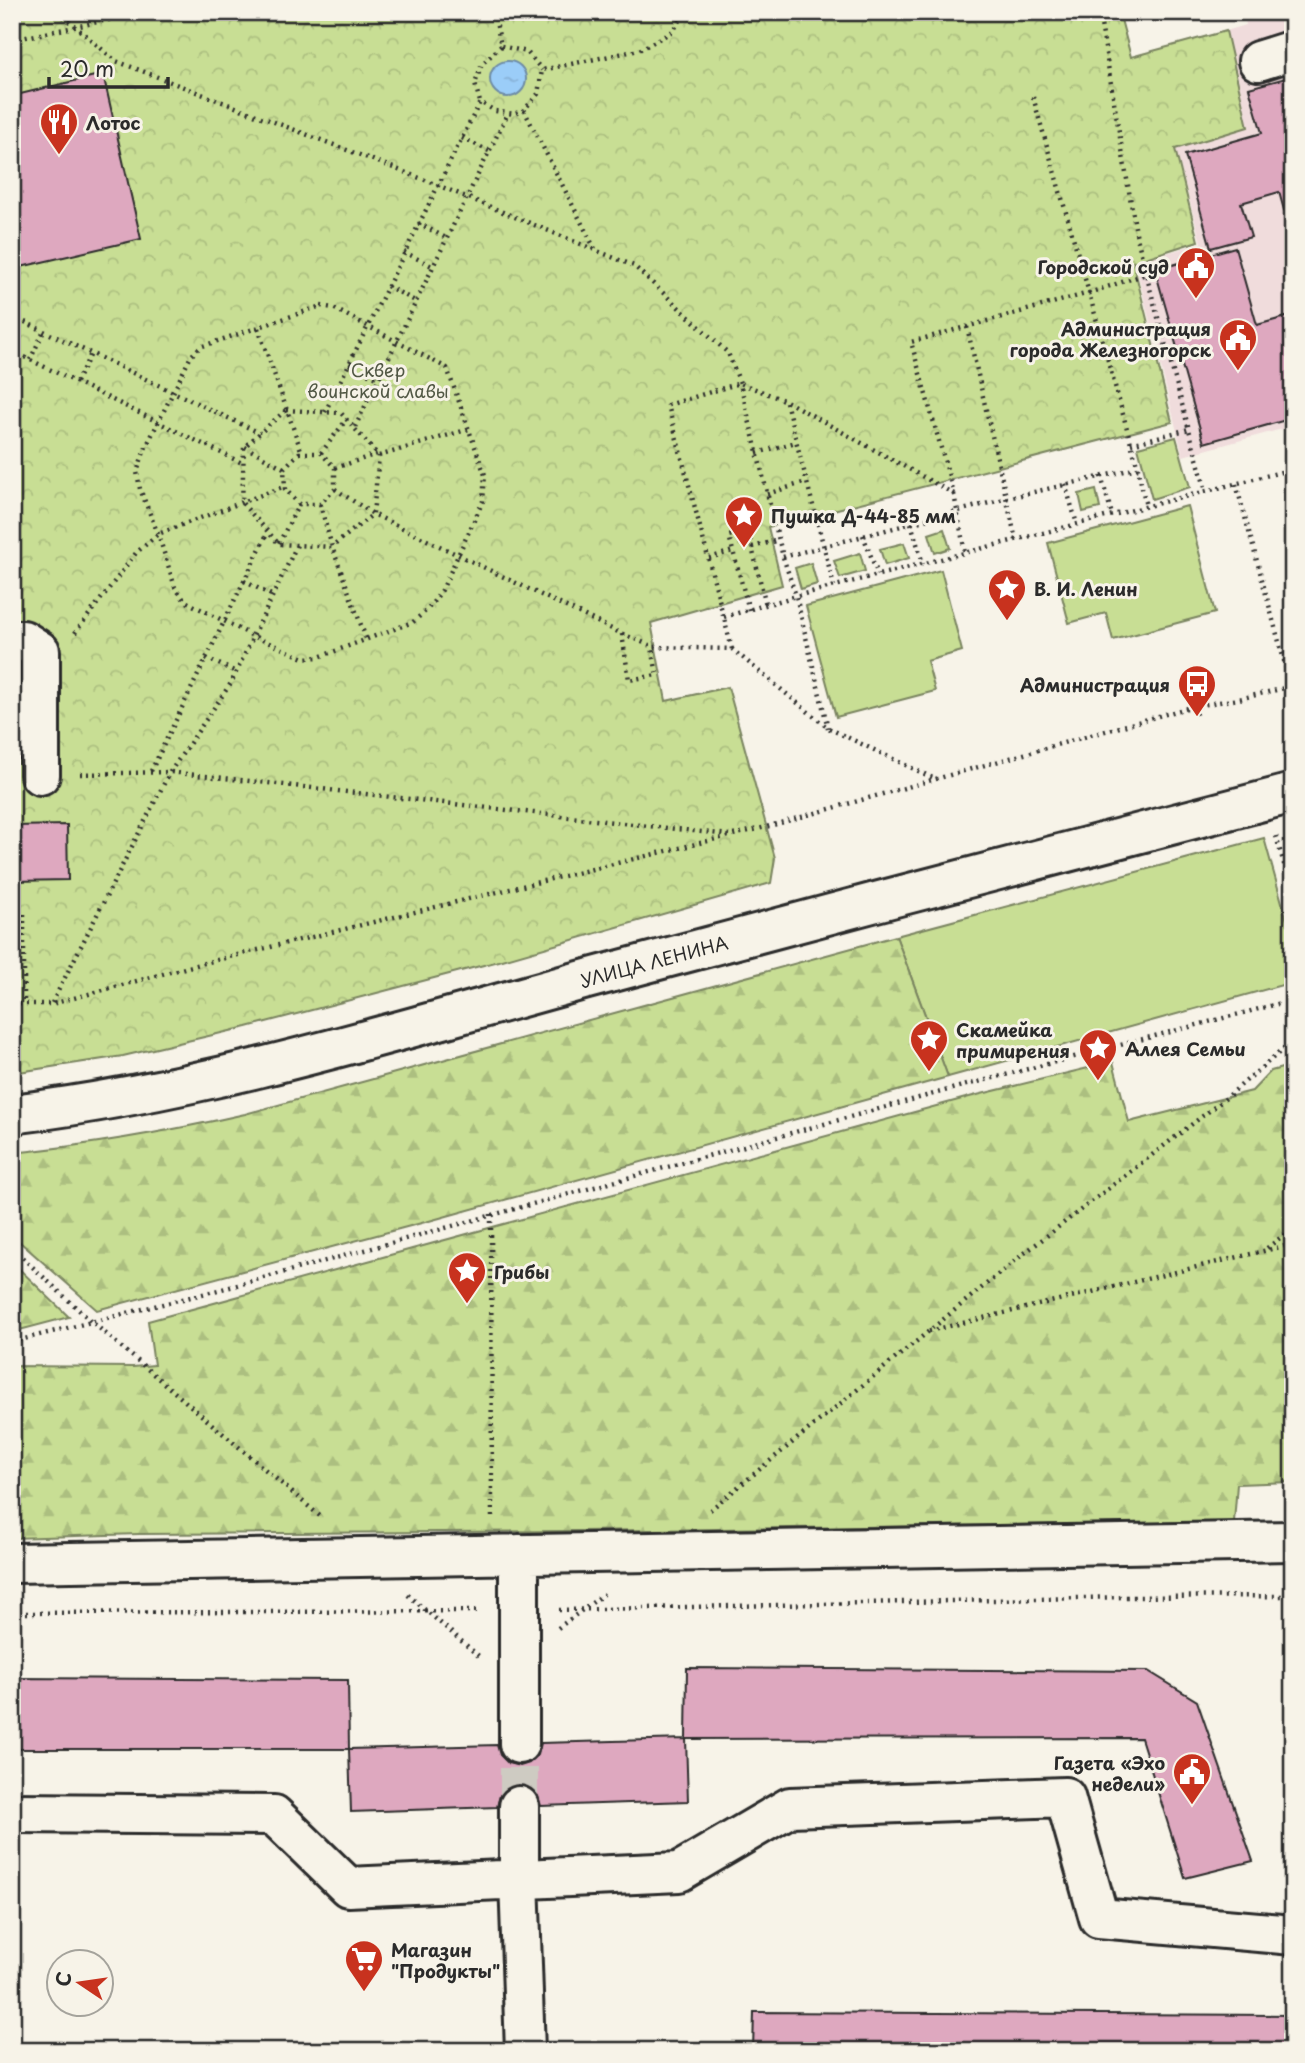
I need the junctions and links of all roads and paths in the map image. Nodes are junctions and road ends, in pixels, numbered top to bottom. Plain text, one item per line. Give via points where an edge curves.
1 (58, 12) edge
2 (146, 12) edge
3 (494, 12) edge
4 (686, 12) edge
5 (1099, 12) edge
6 (77, 28) junction
7 (12, 40) edge
8 (501, 46) junction
9 (542, 70) junction
10 (1033, 97) dead end
11 (480, 102) junction
12 (524, 110) junction
13 (508, 113) junction
14 (462, 138) junction
15 (490, 151) junction
16 (437, 185) junction
17 (468, 198) junction
18 (418, 223) junction
19 (448, 239) junction
20 (596, 251) junction
21 (404, 252) junction
22 (434, 267) junction
23 (1146, 274) junction
24 (387, 286) junction
25 (1089, 293) junction
26 (417, 302) junction
27 (12, 316) edge
28 (368, 326) junction
29 (967, 327) junction
30 (258, 328) junction
31 (44, 331) junction
32 (397, 341) junction
33 (12, 351) edge
34 (91, 354) junction
35 (30, 360) junction
36 (349, 364) junction
37 (379, 379) junction
38 (76, 382) junction
39 (740, 383) junction
40 (173, 392) junction
41 (786, 401) junction
42 (286, 410) junction
43 (325, 412) junction
44 (347, 419) junction
45 (158, 422) junction
46 (355, 428) junction
47 (469, 429) junction
48 (1189, 429) junction
49 (260, 433) junction
50 (796, 442) junction
51 (1131, 444) junction
52 (244, 447) junction
53 (302, 453) junction
54 (321, 453) junction
55 (757, 453) junction
56 (378, 455) junction
57 (244, 464) junction
58 (284, 468) junction
59 (335, 468) junction
60 (1138, 468) junction
61 (1293, 469) edge
62 (1101, 476) junction
63 (807, 482) junction
64 (1065, 484) junction
65 (1236, 484) junction
66 (285, 486) junction
67 (335, 489) junction
68 (1206, 491) junction
69 (767, 494) junction
70 (954, 494) junction
71 (1008, 498) junction
72 (242, 503) junction
73 (299, 504) junction
74 (320, 504) junction
75 (1146, 507) junction
76 (959, 510) junction
77 (373, 514) junction
78 (1112, 515) junction
79 (911, 523) junction
80 (1077, 524) junction
81 (268, 532) junction
82 (158, 534) junction
83 (863, 535) junction
84 (779, 540) junction
85 (1016, 540) junction
86 (279, 544) junction
87 (297, 545) junction
88 (823, 546) junction
89 (332, 547) junction
90 (752, 547) junction
91 (733, 551) junction
92 (965, 553) junction
93 (459, 555) junction
94 (783, 557) junction
95 (709, 558) junction
96 (923, 564) junction
97 (878, 575) junction
98 (244, 581) junction
99 (834, 586) junction
100 (273, 596) junction
101 (796, 596) junction
102 (766, 605) junction
103 (749, 610) junction
104 (724, 617) junction
105 (225, 621) junction
106 (622, 634) junction
107 (253, 636) junction
108 (367, 640) junction
109 (26, 645) edge
110 (651, 646) junction
111 (732, 649) junction
112 (206, 659) junction
113 (236, 672) junction
114 (1292, 686) edge
115 (1194, 706) junction
116 (1197, 718) dead end
117 (828, 728) junction
118 (151, 771) junction
119 (170, 772) junction
120 (40, 775) joint
121 (936, 779) junction
122 (1293, 793) edge
123 (733, 835) junction
124 (1275, 835) dead end
125 (1293, 896) edge
126 (12, 912) edge
127 (1293, 1000) edge
128 (12, 1004) edge
129 (24, 1004) junction
130 (52, 1004) junction
131 (1293, 1038) edge
132 (12, 1114) edge
133 (491, 1214) junction
134 (1293, 1228) edge
135 (1293, 1244) edge
136 (12, 1248) edge
137 (1263, 1251) junction
138 (92, 1322) junction
139 (928, 1331) junction
140 (12, 1342) edge
141 (1293, 1541) edge
142 (659, 1552) junction
143 (506, 1554) junction
144 (369, 1557) junction
145 (12, 1563) edge
146 (606, 1593) dead end
147 (1293, 1597) edge
148 (584, 1609) junction
149 (519, 1610) junction
150 (425, 1611) junction
151 (12, 1613) edge
152 (519, 1657) junction
153 (519, 1744) tunnel mouth
154 (519, 1806) tunnel mouth
155 (12, 1813) edge
156 (519, 1879) junction
157 (1293, 1935) edge
158 (525, 2051) edge

1 - 6 path
2 - 6 path
3 - 8 path
4 - 9 path via 673,30 639,50
5 - 23 path
6 - 7 path
6 - 16 path via 116,61
8 - 9 path via 527,52
8 - 11 path via 482,64 475,84
9 - 12 path via 538,94
10 - 25 path
11 - 13 path
11 - 14 path
12 - 13 path
12 - 20 path
13 - 15 path
14 - 15 path
14 - 16 path
15 - 17 path
16 - 17 path
16 - 18 path
17 - 19 path
17 - 20 path
18 - 19 path
18 - 21 path
19 - 22 path
20 - 39 path via 634,266 729,353
21 - 22 path
21 - 24 path
22 - 26 path
23 - 25 path
23 - 48 path
24 - 26 path
24 - 28 path
25 - 29 path
25 - 51 path
26 - 32 path
27 - 31 path
28 - 30 path via 321,306
28 - 32 path
28 - 36 path
29 - 70 path via 911,342
29 - 71 path
30 - 40 path via 200,347
30 - 42 path
31 - 34 path
31 - 35 path
32 - 37 path
32 - 47 path via 447,368
33 - 35 path
34 - 38 path
34 - 40 path
35 - 38 path
36 - 37 path
36 - 43 path
37 - 46 path
38 - 45 path
39 - 41 path
39 - 55 path
39 - 95 path via 668,405
40 - 45 path
40 - 49 path
41 - 50 path
41 - 70 path
42 - 43 path
42 - 49 path
42 - 53 path
43 - 44 path via 341,413
44 - 46 path
44 - 54 path
45 - 57 path
45 - 82 path via 137,472
46 - 56 path
47 - 56 path
47 - 93 path via 485,475 483,501
48 - 51 path
48 - 68 path
49 - 52 path
50 - 55 path
50 - 63 path
51 - 60 path
52 - 57 path
52 - 58 path
53 - 54 path
53 - 58 path
54 - 59 path
55 - 69 path
56 - 59 path
56 - 77 path
57 - 72 path
58 - 66 path
59 - 67 path
60 - 62 path
60 - 75 path
61 - 65 path
62 - 64 path
62 - 78 path
63 - 69 path
63 - 88 path
64 - 71 path
64 - 80 path
65 - 68 path
65 - 114 path
66 - 72 path
66 - 73 path
67 - 74 path
67 - 77 path
68 - 75 path
69 - 84 path
70 - 76 path
71 - 76 path
71 - 85 path
72 - 81 path
72 - 82 path
73 - 74 path
73 - 86 path
74 - 89 path
75 - 78 path
76 - 79 path
76 - 92 path
77 - 89 path
77 - 93 path
78 - 80 path
79 - 83 path
79 - 96 path
80 - 85 path
81 - 86 path
81 - 98 path
82 - 105 path via 175,587 185,601
82 - 109 path via 136,552 75,633
83 - 88 path
83 - 97 path
84 - 90 path
84 - 94 path
85 - 92 path
86 - 87 path
87 - 89 path
87 - 100 path
88 - 94 path
88 - 99 path
89 - 108 path
90 - 91 path via 748,531 729,536
90 - 102 path
91 - 95 path
91 - 103 path
92 - 96 path
93 - 106 path
93 - 108 path via 428,609 413,622
94 - 101 path
95 - 104 path
96 - 97 path
97 - 99 path
98 - 100 path
98 - 105 path
99 - 101 path
100 - 107 path
101 - 102 path
101 - 117 path
102 - 103 path
103 - 104 path
104 - 111 path
105 - 107 path
105 - 112 path
106 - 110 path
106 - 110 path via 629,680 657,675
107 - 108 path via 304,657 319,657
107 - 113 path
109 - 120 main road
110 - 111 path
111 - 117 path
112 - 113 path
112 - 118 path
113 - 119 path
114 - 115 path
115 - 116 path
115 - 121 path
117 - 121 path
118 - 119 path
118 - 120 path
119 - 123 path
119 - 130 path
121 - 123 path
122 - 132 main road, УЛИЦА ЛЕНИНА via 230,1075
123 - 130 path
124 - 125 path
126 - 129 path via 24,912
127 - 133 path
128 - 129 path
129 - 130 path
131 - 139 path via 1226,1098
133 - 138 path
133 - 143 path
134 - 137 path
135 - 137 path
136 - 138 path
137 - 139 path
138 - 140 path
138 - 144 path
139 - 142 path
141 - 142 main road
142 - 143 main road
143 - 144 main road
143 - 149 main road
144 - 145 main road
144 - 150 path
146 - 148 path
147 - 148 path
148 - 149 path
148 - 152 path
149 - 150 path
149 - 152 main road
150 - 151 path
150 - 152 path via 491,1667
152 - 153 main road
154 - 156 main road
155 - 156 main road via 274,1815 348,1886
156 - 157 main road via 679,1872 790,1807 1065,1797 1099,1919
156 - 158 main road

